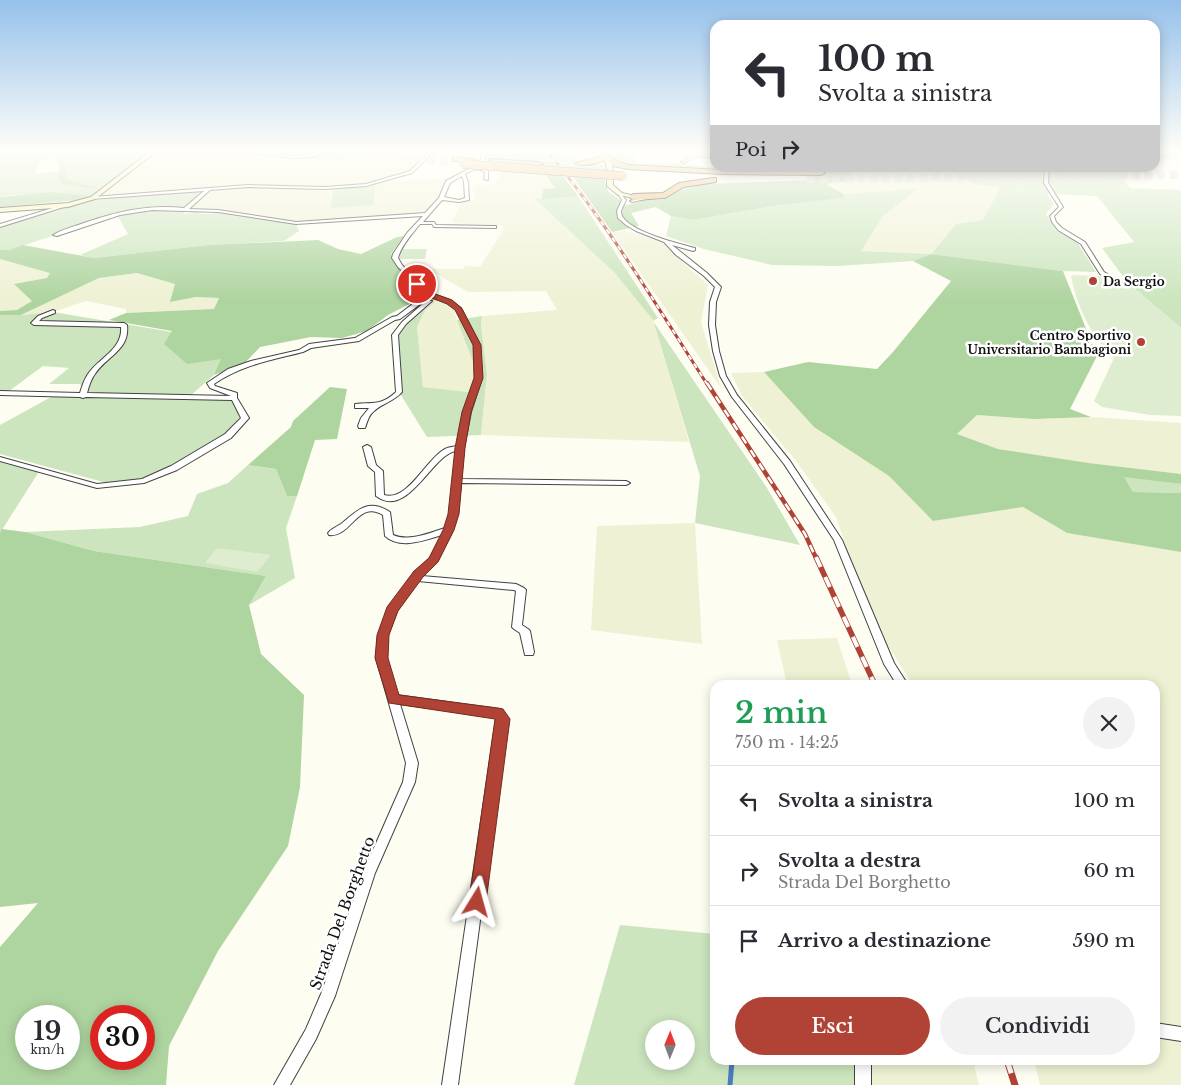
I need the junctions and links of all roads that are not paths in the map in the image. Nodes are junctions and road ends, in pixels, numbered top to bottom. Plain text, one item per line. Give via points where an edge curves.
1 (626, 200) edge
2 (83, 201) edge
3 (196, 201) edge
4 (439, 201) edge
5 (1057, 201) edge
6 (66, 204) junction
7 (0, 209) edge
8 (185, 210) junction
9 (431, 215) junction
10 (418, 223) junction
11 (434, 223) junction
12 (0, 226) edge
13 (494, 227) dead end
14 (55, 235) dead end
15 (666, 241) junction
16 (693, 249) dead end
17 (1120, 284) dead end
18 (435, 296) junction
19 (53, 312) dead end
20 (0, 393) edge
21 (83, 396) junction
22 (234, 398) junction
23 (358, 406) dead end
24 (373, 406) junction
25 (362, 426) dead end
26 (367, 447) dead end
27 (460, 448) junction
28 (0, 459) edge
29 (457, 481) junction
30 (626, 483) dead end
31 (449, 530) junction
32 (332, 532) dead end
33 (415, 578) junction
34 (529, 652) dead end
35 (900, 680) edge
36 (394, 699) junction
37 (1160, 1031) edge
38 (1181, 1034) edge
39 (862, 1065) edge
40 (282, 1085) edge
41 (450, 1085) edge
42 (864, 1085) edge

1 - 15 street via 619,211 628,226
2 - 6 street
3 - 8 street
4 - 9 street, Strada Del Borghetto
5 - 17 street via 1061,207 1052,216 1054,222 1083,243 1102,273
6 - 7 street
6 - 12 street
8 - 9 street via 218,211 296,223
8 - 14 street via 170,207 140,210
9 - 10 street, Strada Del Borghetto
9 - 11 street
10 - 11 street
10 - 18 street, Strada Del Borghetto via 395,258 417,284
11 - 13 street via 434,226
15 - 16 street
15 - 35 street via 718,287 713,302 712,325 723,376 838,540 889,664
18 - 22 street via 425,298 398,318 356,340 309,346 241,366 210,383 235,394
18 - 24 street via 395,335 399,392
18 - 27 street, Strada Del Borghetto via 459,309 477,345 479,378 467,412
19 - 21 street via 34,323 124,324 125,337 92,372
20 - 21 street
21 - 22 street
22 - 28 street via 246,418 228,436 174,468 144,481 97,486
23 - 24 street
24 - 25 street via 364,415
26 - 27 street via 372,466 379,471 380,496 393,499 403,495 448,450
27 - 29 street, Strada Del Borghetto
29 - 30 street
29 - 31 street, Strada Del Borghetto
31 - 32 street via 406,540 394,539 390,536 388,514 382,509 371,509 360,510
31 - 33 street, Strada Del Borghetto via 434,560
33 - 34 street via 521,590 517,627 524,631
33 - 36 street, Strada Del Borghetto via 392,610 383,635 381,658
36 - 40 street, Strada Del Borghetto via 412,763 409,782 369,873 328,996
36 - 41 street via 498,713 502,719
37 - 38 street
39 - 42 street

